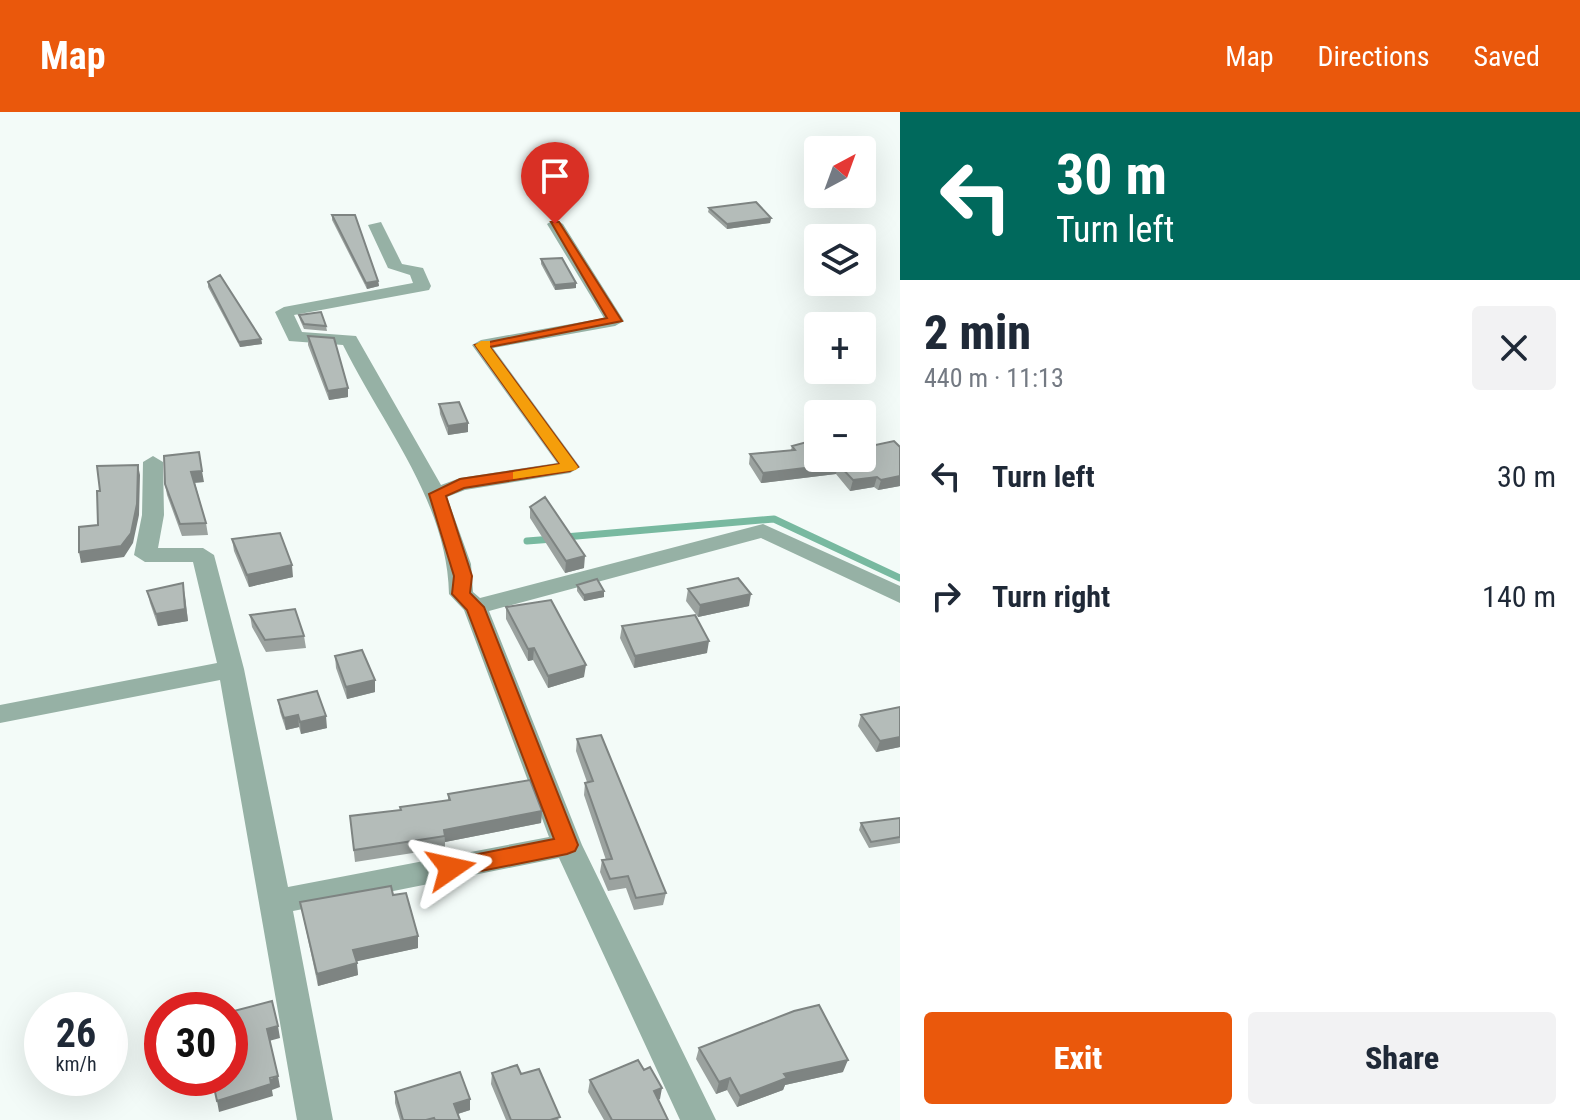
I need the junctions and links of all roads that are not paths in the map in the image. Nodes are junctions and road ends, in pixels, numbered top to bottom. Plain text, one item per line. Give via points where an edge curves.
1 (555, 224) dead end
2 (376, 225) dead end
3 (153, 462) dead end
4 (437, 494) junction
5 (900, 595) edge
6 (475, 607) junction
7 (231, 669) junction
8 (0, 714) edge
9 (567, 845) junction
10 (276, 902) junction
11 (315, 1120) edge
12 (698, 1120) edge

1 - 4 street via 615,321 481,345 570,467 460,484
2 - 4 street via 389,259 396,268 417,271 423,286 284,312 295,337 350,340
3 - 7 street via 153,515 145,555 203,555
4 - 6 street via 463,576 461,594
5 - 6 street via 763,531
6 - 9 street
7 - 8 street
7 - 10 street
9 - 10 street
9 - 12 street
10 - 11 street

